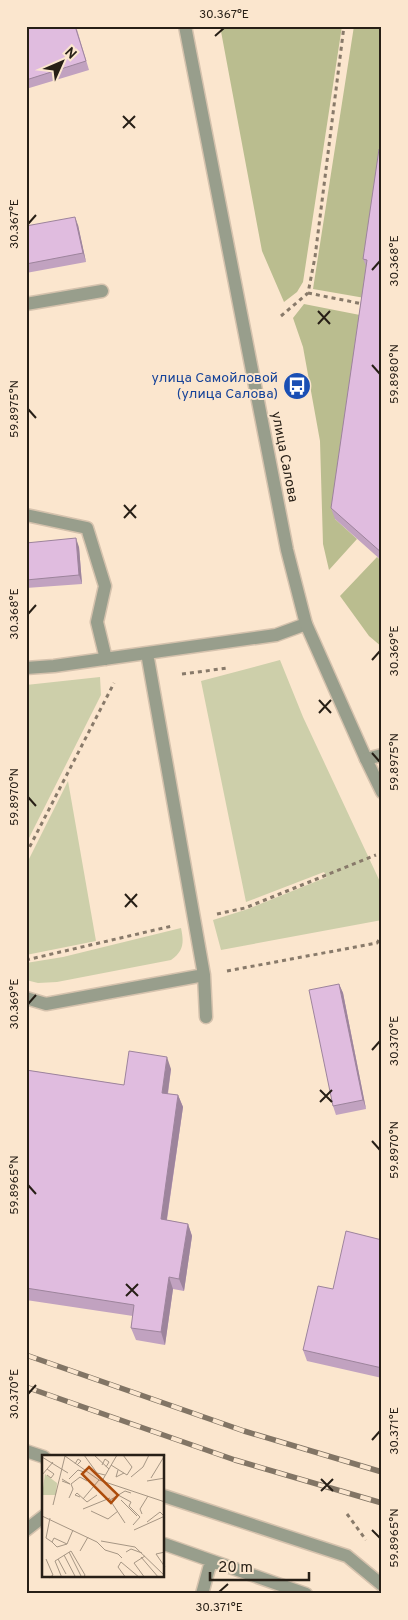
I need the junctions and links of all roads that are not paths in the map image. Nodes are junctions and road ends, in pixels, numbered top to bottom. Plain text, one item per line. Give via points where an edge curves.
1 (185, 26) edge
2 (102, 291) dead end
3 (26, 304) edge
4 (26, 515) edge
5 (306, 624) junction
6 (147, 653) junction
7 (106, 659) junction
8 (26, 668) edge
9 (382, 755) edge
10 (366, 759) junction
11 (382, 792) edge
12 (204, 975) junction
13 (26, 998) edge
14 (206, 1017) dead end
15 (26, 1451) edge
16 (42, 1456) edge
17 (165, 1496) edge
18 (42, 1518) edge
19 (26, 1530) edge
20 (165, 1544) edge
21 (211, 1561) junction
22 (382, 1585) edge
23 (202, 1594) edge
24 (306, 1594) edge

1 - 5 street, улица Салова via 287,550
2 - 3 street
4 - 7 street via 86,528 105,586 97,622
5 - 6 street via 276,635
5 - 10 street, улица Салова
6 - 7 street
6 - 12 street
7 - 8 street
9 - 10 street
10 - 11 street, улица Салова
12 - 13 street via 46,1004
12 - 14 street
15 - 16 street
17 - 22 street via 347,1556
18 - 19 street
20 - 21 street
21 - 23 street
21 - 24 street

